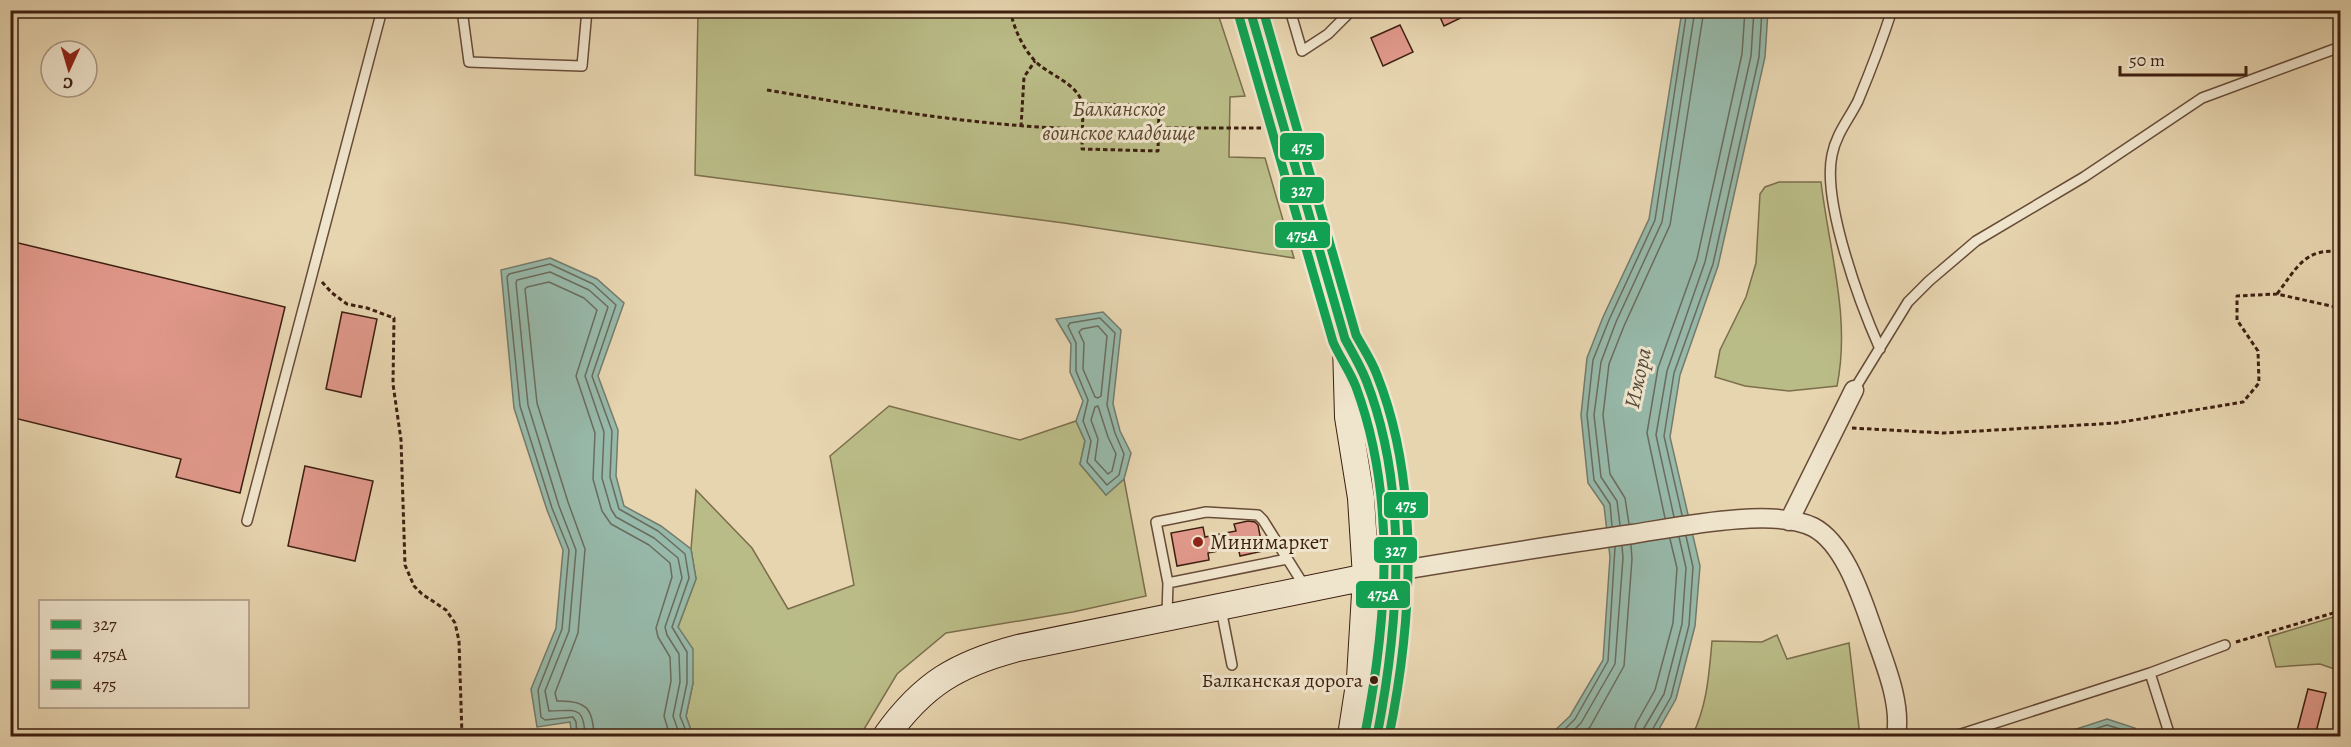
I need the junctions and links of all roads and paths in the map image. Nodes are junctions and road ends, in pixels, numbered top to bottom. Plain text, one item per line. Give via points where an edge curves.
1 (382, 10) edge
2 (462, 10) edge
3 (587, 10) edge
4 (1010, 10) edge
5 (1250, 10) edge
6 (1290, 10) edge
7 (1352, 10) edge
8 (1892, 10) edge
9 (2340, 47) edge
10 (1035, 61) junction
11 (767, 90) dead end
12 (1083, 104) junction
13 (1283, 123) junction
14 (1021, 127) junction
15 (1159, 128) junction
16 (1082, 129) junction
17 (2340, 252) edge
18 (313, 272) junction
19 (2277, 294) junction
20 (2340, 308) edge
21 (1346, 339) junction
22 (1880, 349) junction
23 (1854, 390) joint
24 (1834, 427) junction
25 (247, 521) dead end
26 (1789, 521) junction
27 (1287, 559) junction
28 (1396, 571) junction
29 (1366, 577) junction
30 (1168, 583) junction
31 (1306, 589) junction
32 (1220, 607) junction
33 (2340, 611) edge
34 (1167, 617) junction
35 (2225, 645) joint
36 (1232, 665) dead end
37 (2150, 673) junction
38 (462, 736) edge
39 (886, 736) edge
40 (1352, 736) edge
41 (1377, 736) edge
42 (1896, 736) edge
43 (1955, 736) edge
44 (2170, 736) edge

1 - 18 lane
2 - 3 lane via 469,62 582,66
4 - 10 path via 1015,29
5 - 13 main road
6 - 7 lane via 1302,51 1328,34
8 - 22 lane via 1857,103 1832,153 1829,173 1852,280
9 - 22 lane via 2202,98 2084,177 1976,241 1908,302
10 - 12 path via 1078,92
10 - 14 path via 1024,77
11 - 14 path via 923,116
12 - 15 path via 1159,105
12 - 16 path
13 - 15 path via 1258,130
13 - 21 main road
14 - 16 path
15 - 16 path via 1158,151 1082,149
17 - 19 path via 2323,250 2301,262
18 - 25 lane
18 - 38 path via 347,304 394,318 393,384 401,440 405,565 414,586 446,610 455,623
19 - 20 path
19 - 24 path via 2237,296 2237,320 2258,351 2259,383 2243,402 2116,423 1944,433
21 - 28 main road via 1369,386 1379,422 1389,479
21 - 29 main road via 1348,417 1361,498
22 - 23 lane
23 - 24 street
24 - 26 street
26 - 28 street via 1763,519 1696,525
26 - 42 street via 1812,527 1829,539 1857,584 1894,700
27 - 30 lane
27 - 30 lane via 1258,515 1206,512 1156,522
27 - 31 lane
28 - 29 main road
28 - 41 main road via 1389,677
29 - 31 main road
29 - 40 main road
30 - 34 lane
31 - 32 main road
32 - 34 main road
32 - 36 lane
33 - 35 path
34 - 39 main road via 986,657 949,673 920,695
35 - 37 lane
37 - 43 lane
37 - 44 lane

